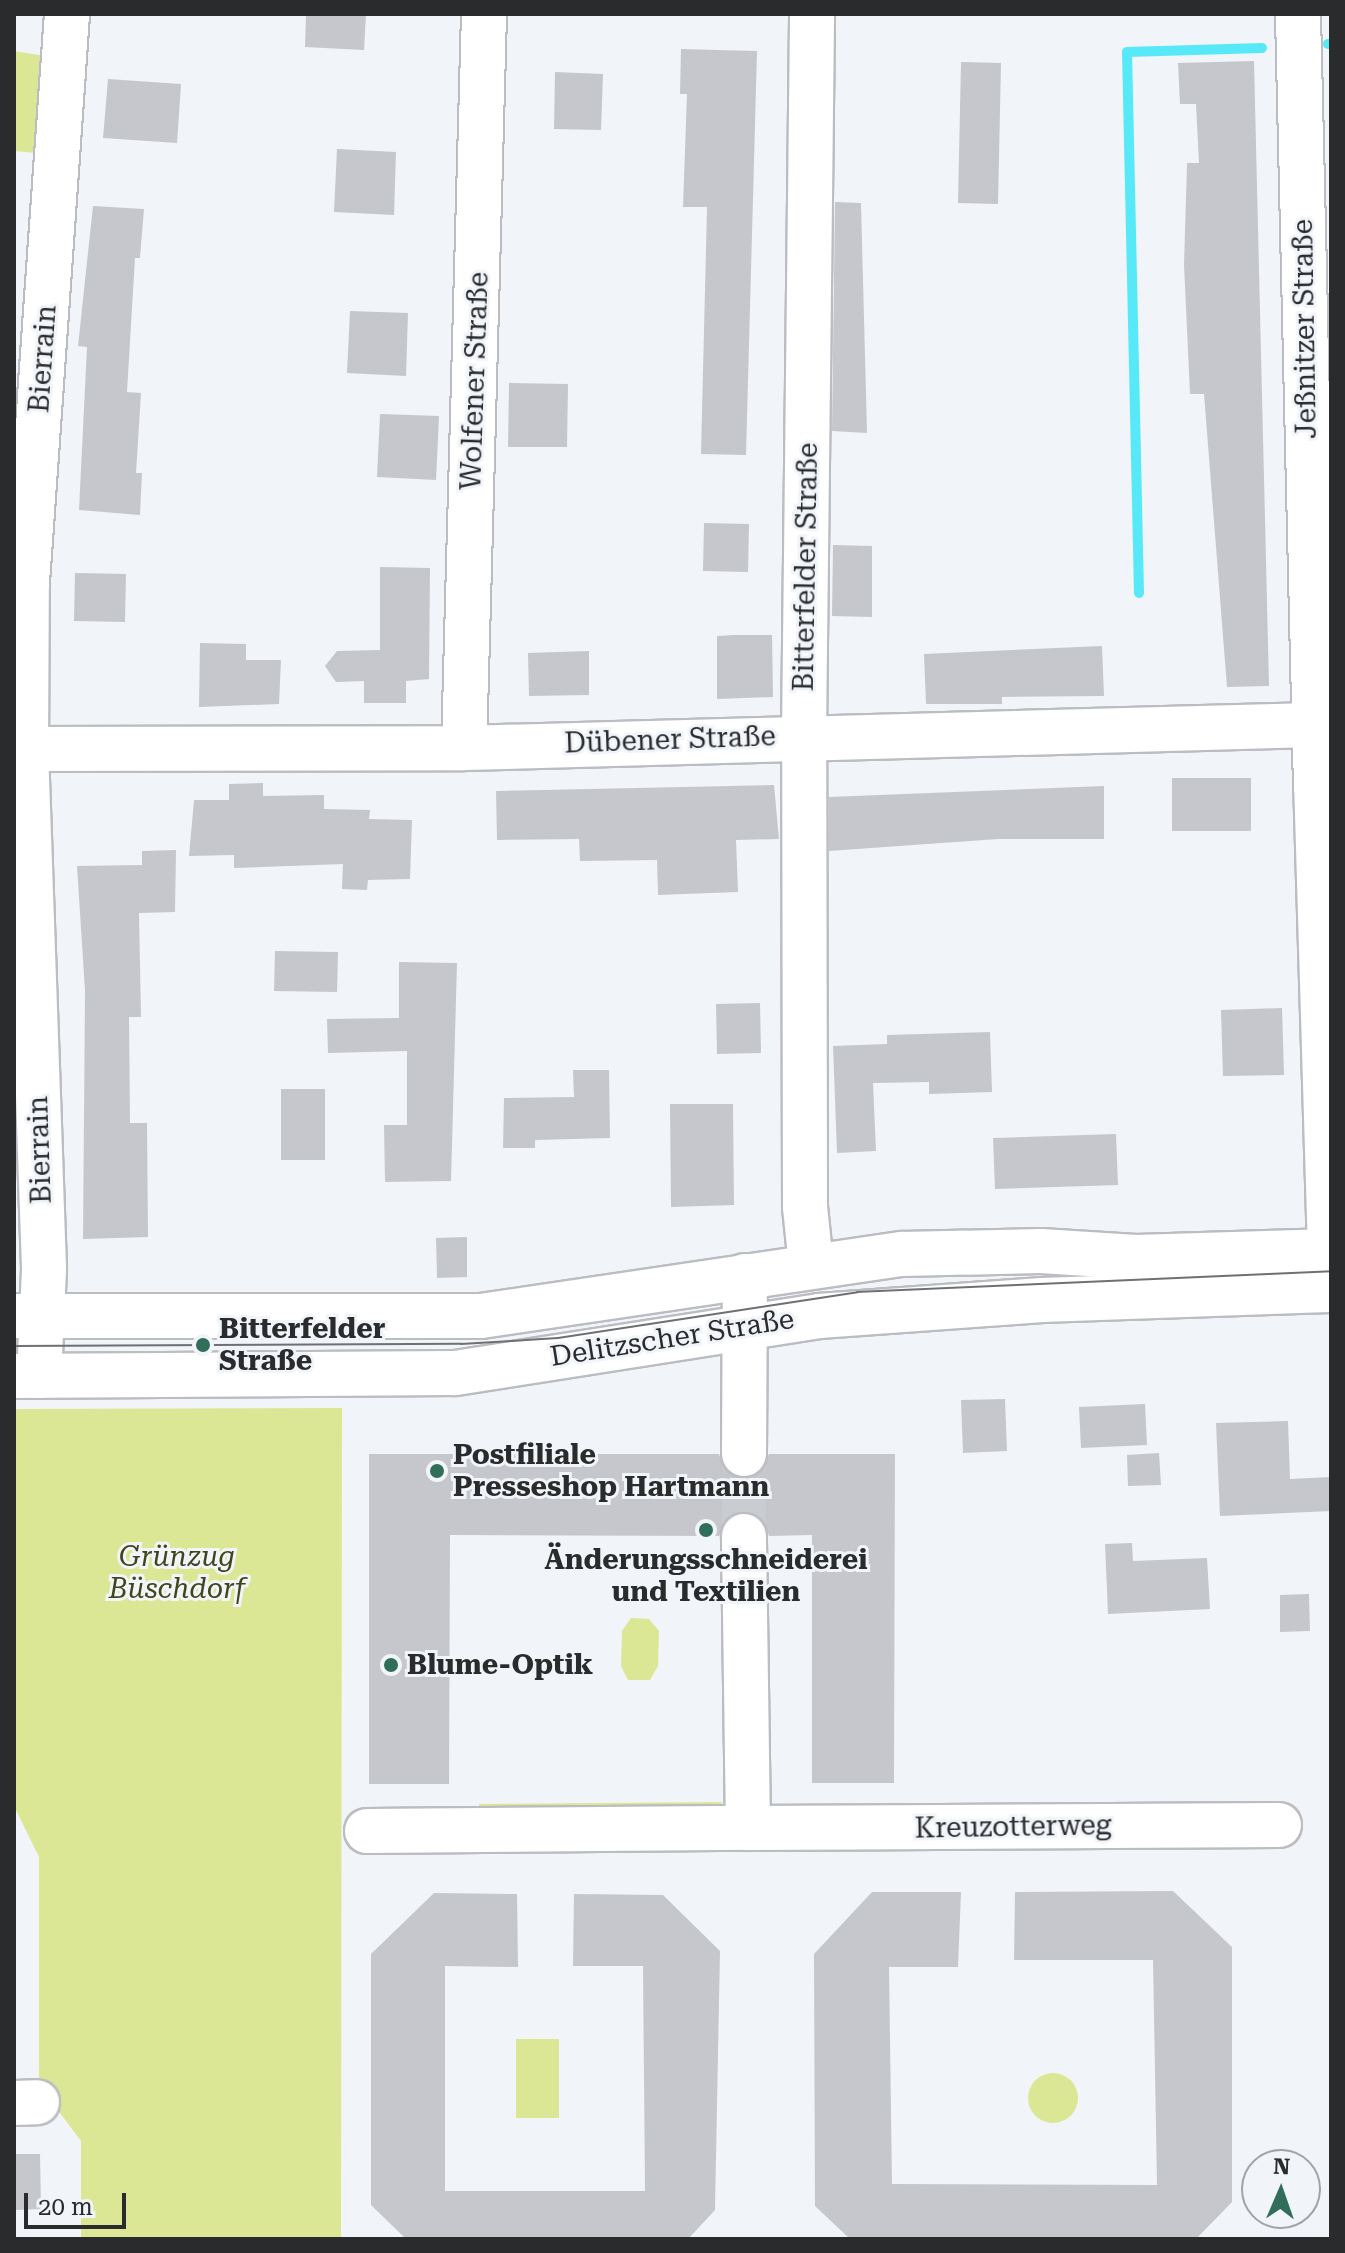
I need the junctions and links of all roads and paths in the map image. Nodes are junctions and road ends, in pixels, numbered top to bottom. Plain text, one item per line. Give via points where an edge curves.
1 (67, 14) edge
2 (484, 14) edge
3 (812, 14) edge
4 (1298, 14) edge
5 (1313, 725) junction
6 (804, 735) junction
7 (464, 748) junction
8 (26, 749) junction
9 (1324, 787) edge
10 (1331, 1264) edge
11 (811, 1265) junction
12 (745, 1276) junction
13 (28, 1316) edge
14 (745, 1327) junction
15 (26, 1376) edge
16 (744, 1454) tunnel mouth
17 (744, 1536) tunnel mouth
18 (1279, 1825) dead end
19 (748, 1828) junction
20 (367, 1831) dead end

1 - 8 street, Bierrain via 27,582
2 - 7 street, Wolfener Straße
3 - 6 street, Bitterfelder Straße
4 - 5 street, Jeßnitzer Straße
5 - 6 street, Dübener Straße
5 - 9 street, Jeßnitzer Straße
6 - 7 street, Dübener Straße
6 - 11 street, Bitterfelder Straße via 805,1207
7 - 8 street, Dübener Straße
8 - 13 street, Bierrain via 44,1268
9 - 10 street, Jeßnitzer Straße
10 - 11 street, Delitzscher Straße via 971,1251
10 - 14 street, Delitzscher Straße
11 - 12 street, Delitzscher Straße
12 - 13 street, Delitzscher Straße via 481,1316
12 - 14 street
13 - 15 street, Bierrain
14 - 15 street, Delitzscher Straße via 455,1373
14 - 16 street
17 - 19 street
18 - 19 street, Kreuzotterweg
19 - 20 street, Kreuzotterweg

